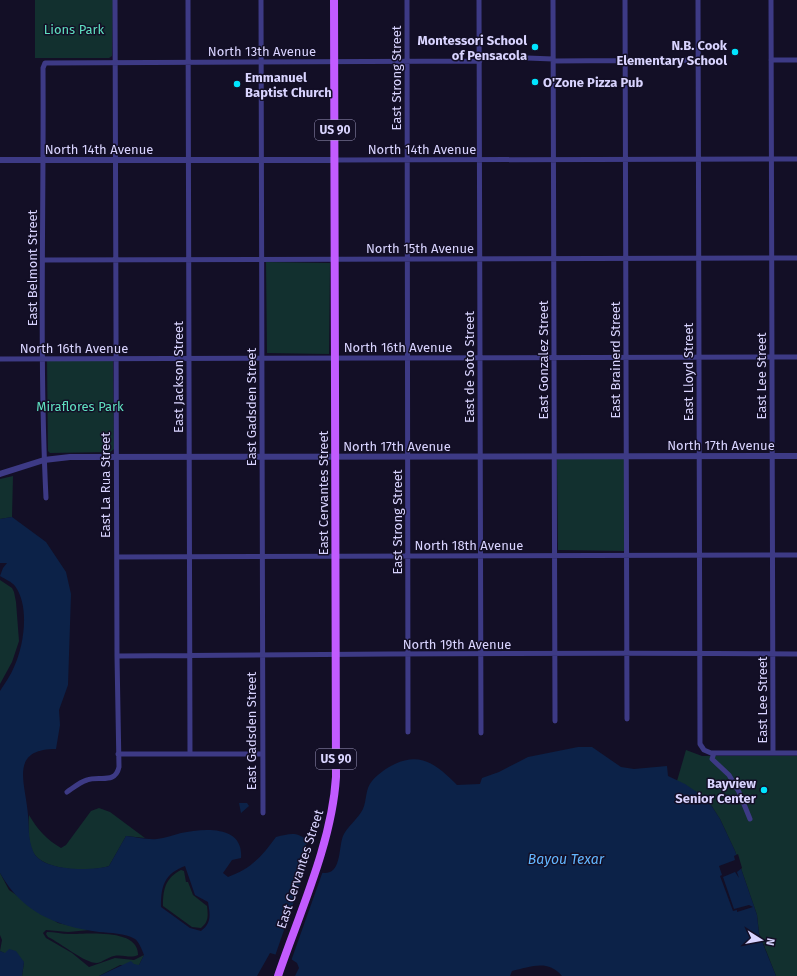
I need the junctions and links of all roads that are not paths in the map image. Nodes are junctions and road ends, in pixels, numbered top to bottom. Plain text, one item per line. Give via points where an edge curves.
1 (115, 0) edge
2 (188, 0) edge
3 (261, 0) edge
4 (334, 0) edge
5 (407, 0) edge
6 (480, 0) edge
7 (553, 0) edge
8 (625, 0) edge
9 (698, 0) edge
10 (771, 0) edge
11 (480, 58) junction
12 (553, 60) junction
13 (699, 60) junction
14 (771, 60) junction
15 (797, 60) edge
16 (261, 61) junction
17 (334, 61) junction
18 (407, 61) junction
19 (626, 61) junction
20 (115, 62) junction
21 (189, 62) junction
22 (45, 63) joint
23 (480, 159) junction
24 (553, 159) junction
25 (626, 159) junction
26 (698, 159) junction
27 (771, 159) junction
28 (797, 159) edge
29 (0, 160) edge
30 (43, 160) junction
31 (335, 160) junction
32 (407, 160) junction
33 (116, 161) junction
34 (189, 161) junction
35 (261, 161) junction
36 (699, 258) junction
37 (772, 258) junction
38 (797, 258) edge
39 (261, 259) junction
40 (335, 259) junction
41 (407, 259) junction
42 (480, 259) junction
43 (554, 259) junction
44 (626, 259) junction
45 (43, 260) junction
46 (116, 260) junction
47 (189, 260) junction
48 (626, 357) junction
49 (699, 357) junction
50 (772, 357) junction
51 (797, 357) edge
52 (116, 358) junction
53 (189, 358) junction
54 (262, 358) junction
55 (335, 358) junction
56 (408, 358) junction
57 (480, 358) junction
58 (554, 358) junction
59 (0, 359) edge
60 (44, 359) junction
61 (554, 456) junction
62 (626, 456) junction
63 (699, 456) junction
64 (772, 456) junction
65 (797, 456) edge
66 (116, 457) junction
67 (190, 457) junction
68 (262, 457) junction
69 (335, 457) junction
70 (408, 457) junction
71 (480, 457) junction
72 (44, 460) junction
73 (0, 474) edge
74 (46, 498) dead end
75 (554, 555) junction
76 (626, 555) junction
77 (700, 555) junction
78 (772, 555) junction
79 (797, 555) edge
80 (262, 556) junction
81 (336, 556) junction
82 (408, 556) junction
83 (481, 556) junction
84 (117, 557) junction
85 (190, 557) junction
86 (627, 652) junction
87 (700, 653) junction
88 (555, 654) junction
89 (772, 654) junction
90 (797, 654) edge
91 (190, 655) junction
92 (262, 655) junction
93 (336, 655) junction
94 (408, 655) junction
95 (481, 655) junction
96 (117, 656) junction
97 (627, 719) dead end
98 (555, 721) dead end
99 (408, 732) dead end
100 (481, 734) dead end
101 (714, 753) junction
102 (773, 753) junction
103 (797, 753) edge
104 (118, 754) junction
105 (190, 754) junction
106 (262, 754) junction
107 (67, 792) dead end
108 (263, 814) dead end
109 (750, 819) dead end
110 (279, 972) edge

1 - 20 street, East La Rua Street
2 - 21 street, East Jackson Street
3 - 16 street, East Gadsden Street
4 - 17 main road, East Cervantes Street / US 90
5 - 18 street, East Strong Street
6 - 11 street, East de Soto Street
7 - 12 street, East Gonzalez Street
8 - 19 street, East Brainerd Street
9 - 13 street, East Lloyd Street
10 - 14 street, East Lee Street
11 - 12 street, North 13th Avenue
11 - 18 street, North 13th Avenue
11 - 23 street, East de Soto Street
12 - 19 street, North 13th Avenue
12 - 24 street, East Gonzalez Street
13 - 19 street, North 13th Avenue
13 - 26 street, East Lloyd Street
14 - 15 street
14 - 27 street, East Lee Street
16 - 17 street, North 13th Avenue
16 - 21 street, North 13th Avenue
16 - 35 street, East Gadsden Street
17 - 18 street, North 13th Avenue
17 - 31 main road, East Cervantes Street / US 90
18 - 32 street, East Strong Street
19 - 25 street, East Brainerd Street
20 - 21 street, North 13th Avenue
20 - 22 street, North 13th Avenue
20 - 33 street, East La Rua Street
21 - 34 street, East Jackson Street
22 - 30 street, East Belmont Street
23 - 24 street, North 14th Avenue
23 - 32 street, North 14th Avenue
23 - 42 street, East de Soto Street
24 - 25 street, North 14th Avenue
24 - 43 street, East Gonzalez Street
25 - 26 street, North 14th Avenue
25 - 44 street, East Brainerd Street
26 - 27 street, North 14th Avenue
26 - 36 street, East Lloyd Street
27 - 28 street, North 14th Avenue
27 - 37 street, East Lee Street
29 - 30 street, North 14th Avenue
30 - 33 street, North 14th Avenue
30 - 45 street, East Belmont Street
31 - 32 street, North 14th Avenue
31 - 35 street, North 14th Avenue
31 - 40 main road, East Cervantes Street / US 90
32 - 41 street, East Strong Street
33 - 34 street, North 14th Avenue
33 - 46 street, East La Rua Street
34 - 35 street, North 14th Avenue
34 - 47 street, East Jackson Street
35 - 39 street, East Gadsden Street
36 - 37 street, North 15th Avenue
36 - 44 street, North 15th Avenue
36 - 49 street, East Lloyd Street
37 - 38 street, North 15th Avenue
37 - 50 street, East Lee Street
39 - 40 street, North 15th Avenue
39 - 47 street, North 15th Avenue
39 - 54 street, East Gadsden Street
40 - 41 street, North 15th Avenue
40 - 55 main road, East Cervantes Street / US 90
41 - 42 street, North 15th Avenue
41 - 56 street, East Strong Street
42 - 43 street, North 15th Avenue
42 - 57 street, East de Soto Street
43 - 44 street, North 15th Avenue
43 - 58 street, East Gonzalez Street
44 - 48 street, East Brainerd Street
45 - 46 street, North 15th Avenue
45 - 60 street, East Belmont Street
46 - 47 street, North 15th Avenue
46 - 52 street, East La Rua Street
47 - 53 street, East Jackson Street
48 - 49 street, North 16th Avenue
48 - 58 street, North 16th Avenue
48 - 62 street, East Brainerd Street
49 - 50 street, North 16th Avenue
49 - 63 street, East Lloyd Street
50 - 51 street, North 16th Avenue
50 - 64 street, East Lee Street
52 - 53 street, North 16th Avenue
52 - 60 street, North 16th Avenue
52 - 66 street, East La Rua Street
53 - 54 street, North 16th Avenue
53 - 67 street, East Jackson Street
54 - 55 street, North 16th Avenue
54 - 68 street, East Gadsden Street
55 - 56 street, North 16th Avenue
55 - 69 main road, East Cervantes Street / US 90
56 - 57 street, North 16th Avenue
56 - 70 street, East Strong Street
57 - 58 street, North 16th Avenue
57 - 71 street, East de Soto Street
58 - 61 street, East Gonzalez Street
59 - 60 street, North 16th Avenue
60 - 72 street, East Belmont Street
61 - 62 street, North 17th Avenue
61 - 71 street, North 17th Avenue
61 - 75 street, East Gonzalez Street
62 - 63 street, North 17th Avenue
62 - 76 street, East Brainerd Street
63 - 64 street, North 17th Avenue
63 - 77 street, East Lloyd Street
64 - 65 street, North 17th Avenue
64 - 78 street, East Lee Street
66 - 67 street, North 17th Avenue
66 - 72 street, North 17th Avenue
66 - 84 street, East La Rua Street
67 - 68 street, North 17th Avenue
67 - 85 street, East Jackson Street
68 - 69 street, North 17th Avenue
68 - 80 street, East Gadsden Street
69 - 70 street, North 17th Avenue
69 - 81 main road, East Cervantes Street / US 90
70 - 71 street, North 17th Avenue
70 - 82 street, East Strong Street
71 - 83 street, East de Soto Street
72 - 73 street, North 17th Avenue
72 - 74 street, East Belmont Street
75 - 76 street, North 18th Avenue
75 - 83 street, North 18th Avenue
75 - 88 street, East Gonzalez Street
76 - 77 street, North 18th Avenue
76 - 86 street, East Brainerd Street
77 - 78 street, North 18th Avenue
77 - 87 street, East Lloyd Street
78 - 79 street, North 18th Avenue
78 - 89 street, East Lee Street
80 - 81 street, North 18th Avenue
80 - 85 street, North 18th Avenue
80 - 92 street, East Gadsden Street
81 - 82 street, North 18th Avenue
81 - 93 main road, East Cervantes Street / US 90
82 - 83 street, North 18th Avenue
82 - 94 street, East Strong Street
83 - 95 street, East de Soto Street
84 - 85 street, North 18th Avenue
84 - 96 street, East La Rua Street
85 - 91 street, East Jackson Street
86 - 87 street, North 19th Avenue
86 - 88 street, North 19th Avenue
86 - 97 street, East Brainerd Street
87 - 89 street, North 19th Avenue
87 - 101 street, East Lloyd Street via 700,744 707,752
88 - 95 street, North 19th Avenue
88 - 98 street, East Gonzalez Street
89 - 90 street, North 19th Avenue
89 - 102 street, East Lee Street
91 - 92 street, North 19th Avenue
91 - 96 street, North 19th Avenue
91 - 105 street, East Jackson Street
92 - 93 street, North 19th Avenue
92 - 106 street, East Gadsden Street
93 - 94 street, North 19th Avenue
93 - 110 main road, East Cervantes Street / US 90 via 336,786 330,821
94 - 95 street, North 19th Avenue
94 - 99 street, East Strong Street
95 - 100 street, East de Soto Street
96 - 104 street, East La Rua Street
101 - 102 street
101 - 109 street, East Lloyd Street via 712,759 739,792
102 - 103 street
104 - 105 street
104 - 107 street, East La Rua Street via 119,767 114,777 86,780
105 - 106 street
106 - 108 street, East Gadsden Street

